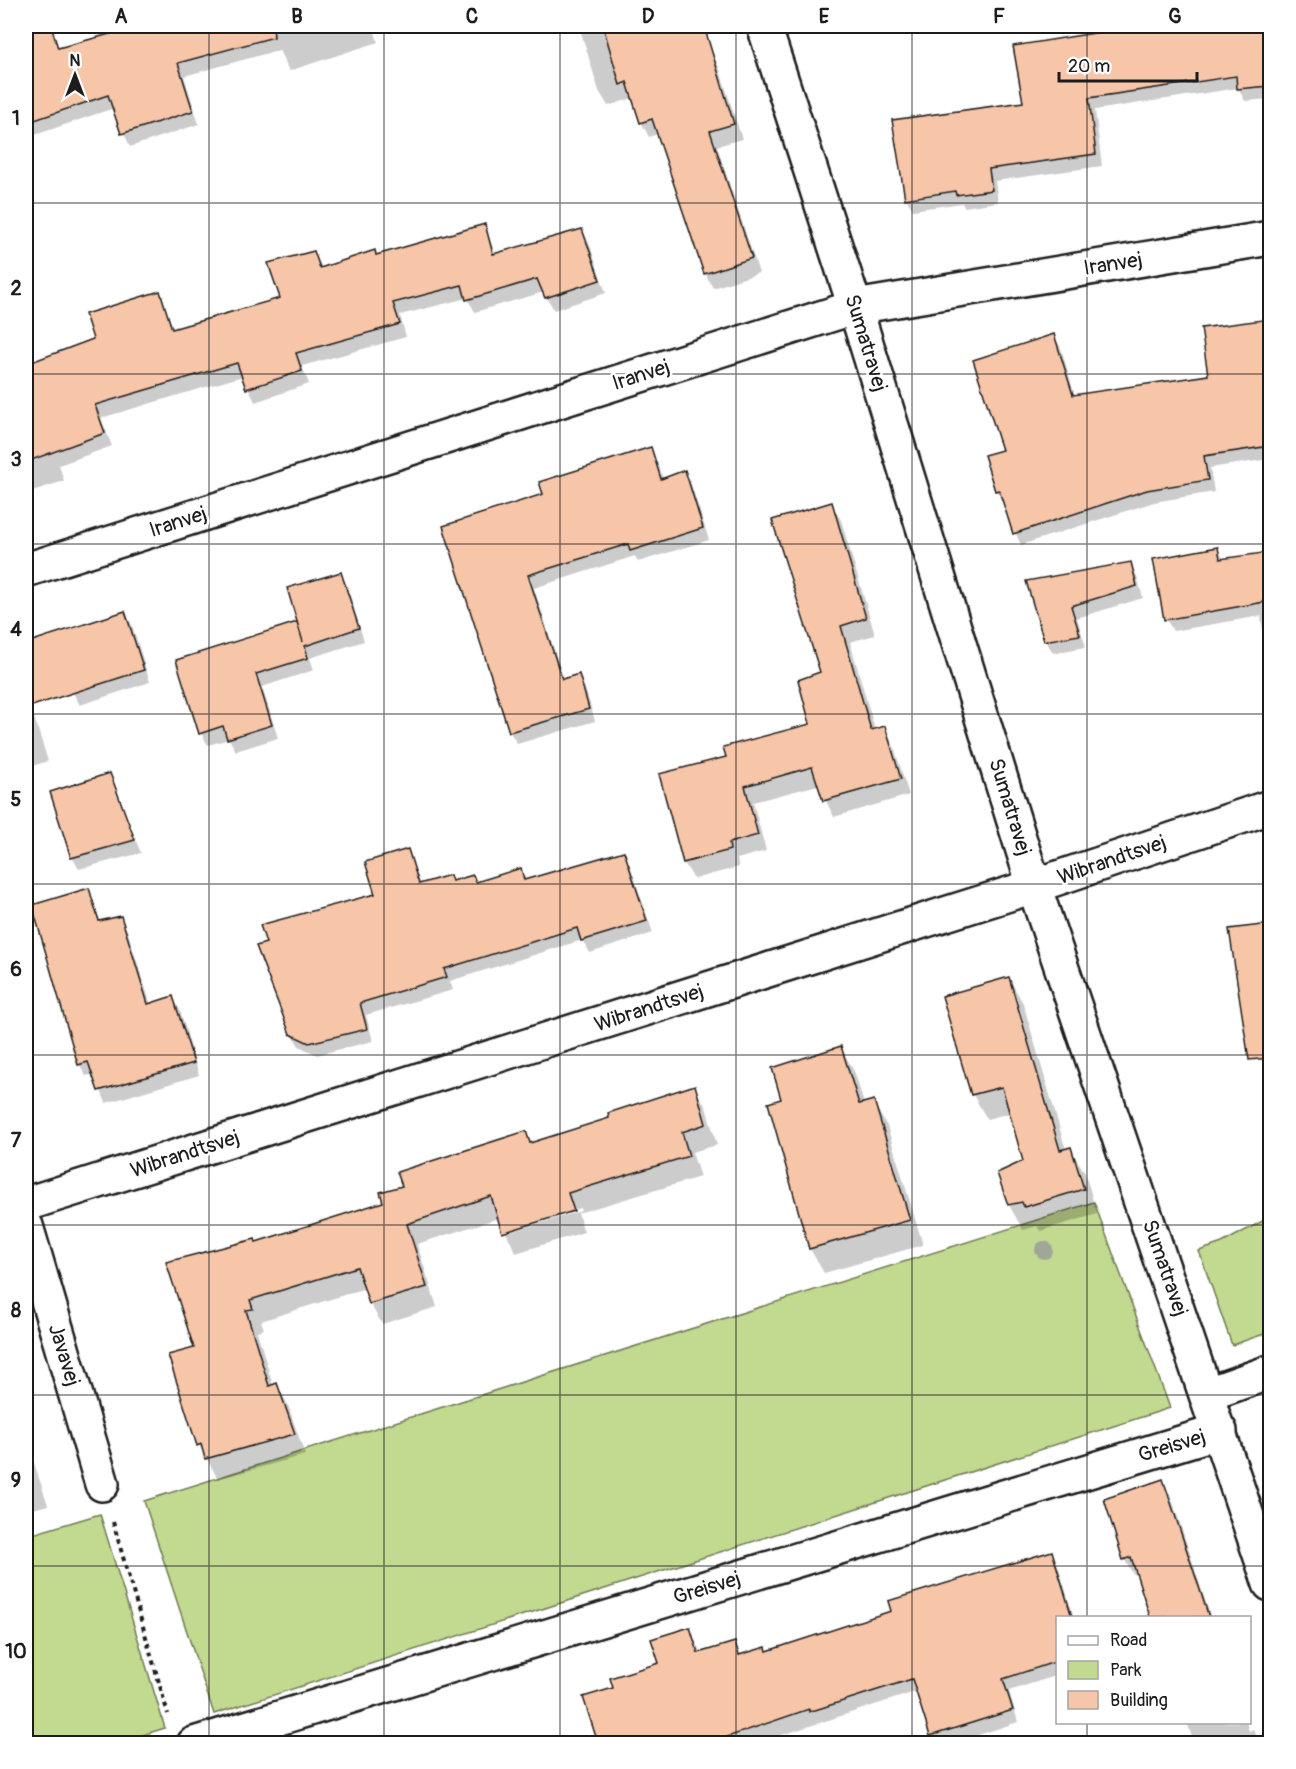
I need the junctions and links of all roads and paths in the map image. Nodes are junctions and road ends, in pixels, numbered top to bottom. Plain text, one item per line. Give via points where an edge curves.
1 (764, 26) edge
2 (1270, 238) edge
3 (855, 308) junction
4 (26, 570) edge
5 (1270, 807) edge
6 (1034, 886) junction
7 (26, 1204) edge
8 (26, 1226) edge
9 (1270, 1372) edge
10 (1208, 1394) junction
11 (1220, 1431) junction
12 (102, 1484) joint
13 (1270, 1584) edge
14 (170, 1721) dead end
15 (194, 1743) edge

1 - 3 street, Sumatravej
2 - 3 street, Iranvej
3 - 4 street, Iranvej
3 - 6 street, Sumatravej
5 - 6 street, Wibrandtsvej
6 - 7 street, Wibrandtsvej
6 - 10 street, Sumatravej
8 - 12 street, Javavej
9 - 10 street, Greisvej
10 - 11 street, Sumatravej
11 - 13 street, Sumatravej
11 - 15 street, Greisvej
12 - 14 path

